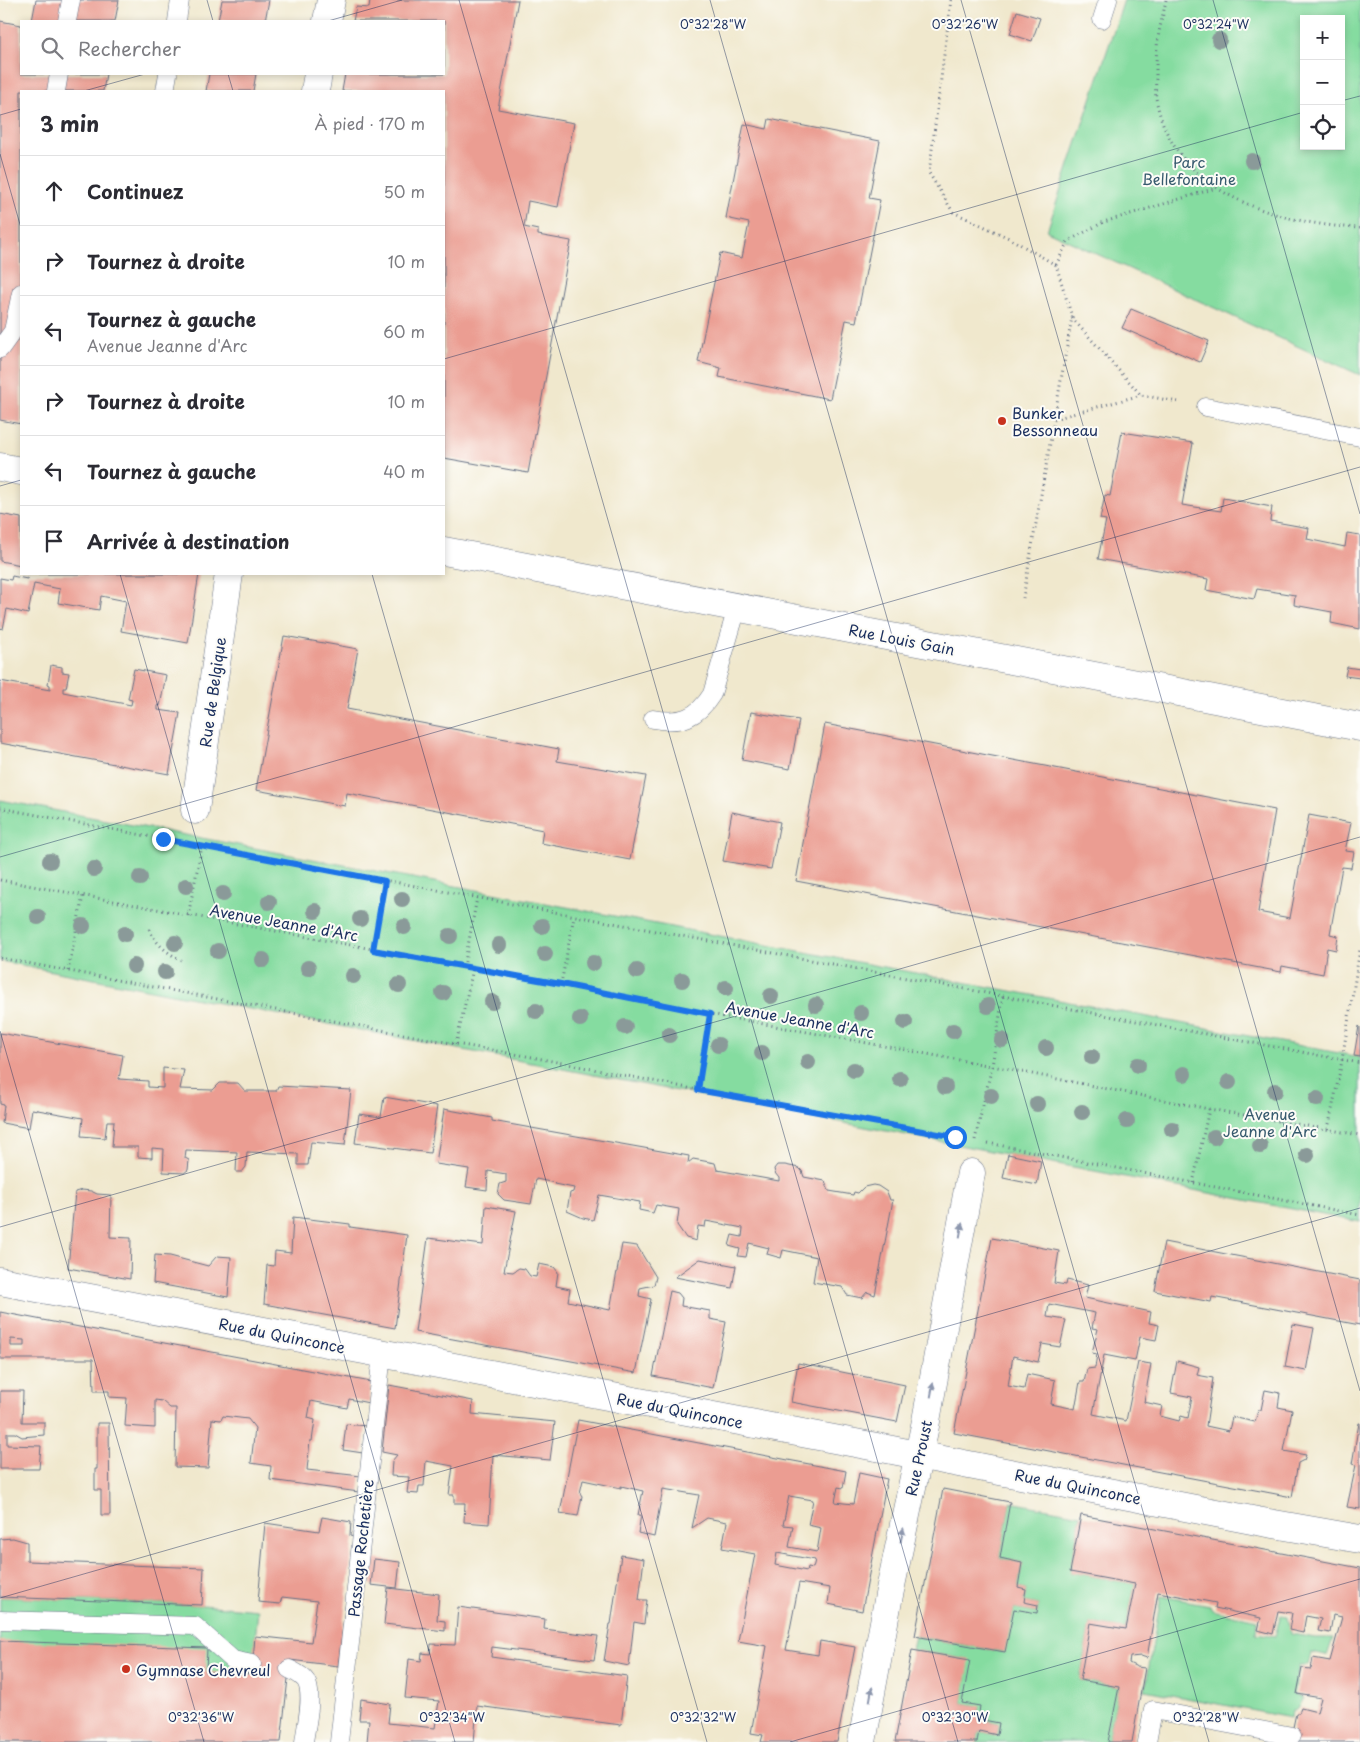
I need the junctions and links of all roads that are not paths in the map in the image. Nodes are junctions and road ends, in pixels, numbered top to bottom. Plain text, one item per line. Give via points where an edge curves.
1 (71, 0) edge
2 (180, 0) edge
3 (331, 0) edge
4 (1108, 0) edge
5 (1102, 19) dead end
6 (67, 20) edge
7 (176, 20) edge
8 (327, 20) edge
9 (59, 75) edge
10 (168, 75) edge
11 (318, 75) edge
12 (56, 90) edge
13 (165, 90) edge
14 (315, 90) edge
15 (20, 298) edge
16 (0, 349) edge
17 (1206, 407) road end
18 (1360, 437) edge
19 (0, 468) edge
20 (20, 471) edge
21 (445, 551) edge
22 (229, 575) edge
23 (737, 608) junction
24 (653, 719) dead end
25 (1360, 727) edge
26 (195, 810) dead end
27 (971, 1173) dead end
28 (0, 1281) edge
29 (382, 1354) junction
30 (919, 1455) junction
31 (1360, 1539) edge
32 (0, 1620) edge
33 (252, 1664) dead end
34 (290, 1669) dead end
35 (1292, 1736) dead end
36 (304, 1742) edge
37 (339, 1742) edge
38 (862, 1742) edge
39 (1147, 1742) edge

1 - 6 lane
2 - 7 lane
3 - 8 street
4 - 5 lane
9 - 12 lane
10 - 13 lane
11 - 14 street
15 - 16 lane via 13,331
17 - 18 lane
19 - 20 street
21 - 23 street, Rue Louis Gain
22 - 26 street, Rue de Belgique
23 - 24 lane via 712,694 704,706 681,720
23 - 25 street, Rue Louis Gain
30 -> 27 street, Rue Proust
28 - 29 street, Rue du Quinconce
29 - 30 street, Rue du Quinconce
29 - 37 lane, Passage Rochetière
30 - 31 street, Rue du Quinconce
38 -> 30 street, Rue Proust
32 - 33 lane via 195,1626 233,1660
34 - 36 lane via 306,1681 309,1692
35 - 39 lane via 1153,1710

